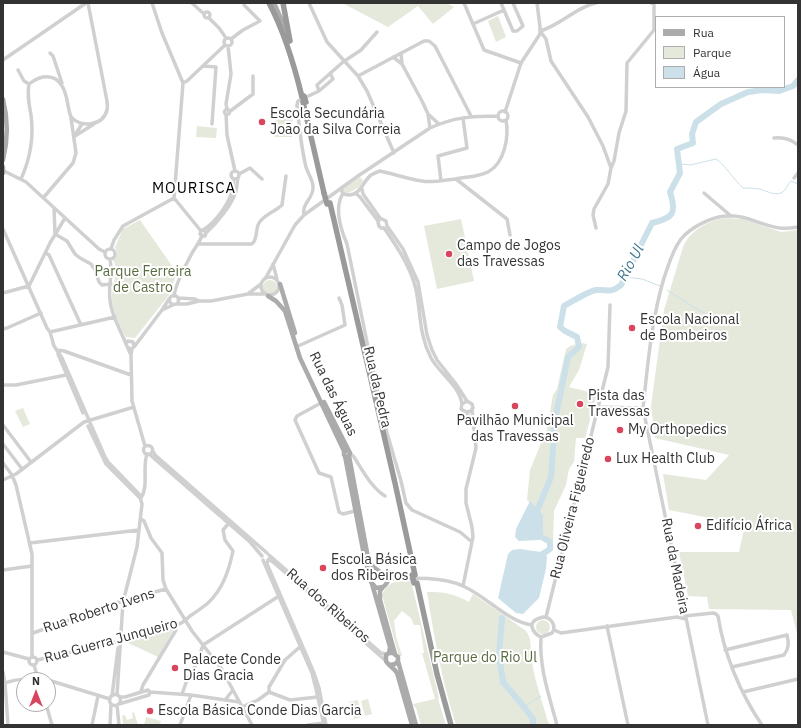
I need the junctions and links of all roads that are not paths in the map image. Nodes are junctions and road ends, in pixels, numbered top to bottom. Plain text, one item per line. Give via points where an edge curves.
1 (87, 3) edge
2 (152, 3) edge
3 (192, 3) edge
4 (270, 3) edge
5 (274, 3) edge
6 (283, 3) edge
7 (309, 3) edge
8 (464, 3) edge
9 (501, 3) edge
10 (513, 3) edge
11 (537, 3) edge
12 (596, 3) edge
13 (652, 3) edge
14 (244, 4) dead end
15 (504, 10) junction
16 (473, 24) junction
17 (540, 31) junction
18 (377, 32) dead end
19 (289, 37) junction
20 (226, 38) junction
21 (231, 39) junction
22 (227, 46) junction
23 (50, 53) dead end
24 (401, 53) junction
25 (393, 57) junction
26 (3, 60) edge
27 (344, 62) junction
28 (521, 63) junction
29 (402, 64) junction
30 (202, 66) junction
31 (18, 70) dead end
32 (330, 73) junction
33 (253, 76) dead end
34 (358, 76) junction
35 (183, 83) junction
36 (29, 84) junction
37 (62, 85) junction
38 (319, 91) junction
39 (3, 99) edge
40 (304, 99) junction
41 (227, 112) junction
42 (505, 112) junction
43 (428, 114) junction
44 (471, 116) junction
45 (498, 116) junction
46 (71, 117) junction
47 (463, 118) junction
48 (506, 120) junction
49 (96, 122) junction
50 (82, 124) junction
51 (212, 124) dead end
52 (440, 124) junction
53 (430, 128) junction
54 (74, 136) junction
55 (774, 138) dead end
56 (798, 145) edge
57 (394, 153) junction
58 (3, 160) edge
59 (382, 161) junction
60 (611, 168) junction
61 (3, 170) edge
62 (380, 170) junction
63 (798, 173) edge
64 (237, 175) junction
65 (286, 176) dead end
66 (358, 176) junction
67 (794, 178) dead end
68 (21, 179) junction
69 (233, 179) junction
70 (262, 179) dead end
71 (456, 179) junction
72 (441, 181) junction
73 (365, 182) junction
74 (342, 187) junction
75 (362, 189) junction
76 (328, 193) junction
77 (355, 193) junction
78 (704, 193) dead end
79 (344, 195) junction
80 (44, 197) junction
81 (174, 198) junction
82 (54, 208) junction
83 (61, 214) junction
84 (304, 215) junction
85 (731, 216) junction
86 (65, 218) junction
87 (380, 220) junction
88 (55, 223) junction
89 (385, 227) junction
90 (798, 227) edge
91 (596, 228) dead end
92 (3, 229) edge
93 (204, 231) junction
94 (56, 234) junction
95 (510, 235) dead end
96 (201, 237) junction
97 (198, 244) junction
98 (206, 244) junction
99 (111, 249) junction
100 (105, 252) junction
101 (46, 253) junction
102 (110, 259) junction
103 (273, 263) junction
104 (265, 279) junction
105 (279, 282) junction
106 (111, 284) junction
107 (261, 284) junction
108 (29, 286) junction
109 (3, 292) edge
110 (248, 294) junction
111 (266, 295) junction
112 (176, 297) junction
113 (339, 298) dead end
114 (169, 299) junction
115 (199, 301) junction
116 (174, 304) junction
117 (610, 305) dead end
118 (162, 310) junction
119 (41, 313) junction
120 (115, 317) junction
121 (81, 324) junction
122 (3, 329) edge
123 (50, 332) junction
124 (130, 345) junction
125 (297, 346) junction
126 (57, 350) junction
127 (66, 375) junction
128 (131, 375) junction
129 (3, 385) edge
130 (467, 401) junction
131 (321, 403) junction
132 (462, 404) junction
133 (134, 407) junction
134 (598, 407) junction
135 (643, 408) junction
136 (472, 409) junction
137 (466, 412) junction
138 (87, 421) junction
139 (473, 423) junction
140 (3, 425) edge
141 (3, 444) edge
142 (145, 446) junction
143 (153, 451) junction
144 (148, 454) junction
145 (348, 454) junction
146 (31, 462) junction
147 (3, 463) edge
148 (22, 469) junction
149 (12, 475) junction
150 (3, 480) edge
151 (140, 496) junction
152 (385, 496) dead end
153 (355, 511) junction
154 (141, 519) junction
155 (229, 523) junction
156 (139, 530) junction
157 (472, 542) junction
158 (30, 543) junction
159 (268, 554) junction
160 (262, 558) junction
161 (268, 560) junction
162 (32, 566) junction
163 (3, 570) edge
164 (383, 573) junction
165 (388, 579) junction
166 (371, 582) junction
167 (463, 586) junction
168 (383, 587) junction
169 (166, 589) junction
170 (279, 596) junction
171 (123, 602) junction
172 (677, 616) junction
173 (685, 616) junction
174 (546, 617) junction
175 (186, 621) junction
176 (532, 625) junction
177 (175, 626) junction
178 (607, 626) junction
179 (554, 630) junction
180 (33, 633) junction
181 (541, 637) junction
182 (120, 641) junction
183 (203, 645) junction
184 (301, 646) junction
185 (726, 650) junction
186 (3, 652) edge
187 (389, 653) junction
188 (395, 654) junction
189 (31, 658) junction
190 (37, 660) junction
191 (386, 661) junction
192 (398, 661) junction
193 (34, 665) junction
194 (390, 665) junction
195 (732, 667) junction
196 (3, 672) edge
197 (36, 672) edge
198 (16, 680) edge
199 (798, 680) edge
200 (793, 681) junction
201 (4, 683) edge
202 (56, 683) edge
203 (798, 683) edge
204 (233, 690) junction
205 (141, 691) junction
206 (150, 692) junction
207 (269, 692) junction
208 (743, 692) junction
209 (182, 694) junction
210 (132, 695) junction
211 (192, 695) junction
212 (98, 696) junction
213 (118, 696) junction
214 (111, 697) junction
215 (318, 697) junction
216 (134, 699) junction
217 (225, 700) junction
218 (239, 702) junction
219 (111, 704) junction
220 (118, 705) junction
221 (242, 707) junction
222 (48, 712) edge
223 (325, 724) edge
224 (8, 725) edge
225 (52, 725) edge
226 (92, 725) edge
227 (110, 725) edge
228 (119, 725) edge
229 (180, 725) edge
230 (252, 725) edge
231 (308, 725) edge
232 (412, 725) edge
233 (416, 725) edge
234 (450, 725) edge
235 (557, 725) edge
236 (628, 725) edge
237 (708, 725) edge
238 (762, 725) edge

1 - 26 street
1 - 49 street via 108,110
2 - 35 street
3 - 20 street via 204,14 209,13 209,18
4 - 40 highway via 290,52
5 - 19 main road
6 - 19 highway
7 - 27 street via 326,42
8 - 16 street
9 - 15 street
10 - 15 street via 522,26 517,31 513,31
11 - 17 street
12 - 17 street via 577,11 557,25
13 - 60 street via 654,30 627,63 626,111
14 - 21 street via 260,21
15 - 16 street
16 - 28 street via 484,50
17 - 28 street
17 - 60 street via 546,39 552,61 588,117
18 - 27 street via 361,50
19 - 40 highway
20 - 21 street
20 - 22 street via 224,41
21 - 22 street via 232,43
22 - 30 street
22 - 41 street via 231,74
23 - 37 street
24 - 25 street
24 - 29 street
24 - 44 street via 424,41 429,41 435,46
25 - 29 street
25 - 34 street
27 - 32 street
27 - 34 street
28 - 42 street
29 - 43 street
30 - 35 street
30 - 51 street via 216,67
31 - 36 street via 24,81
32 - 38 street via 317,85
32 - 38 street via 333,79
33 - 41 street via 253,94
34 - 57 street
35 - 81 street
36 - 37 street via 36,78 51,76
36 - 68 street via 32,140
37 - 46 street
38 - 84 street via 298,101 297,105 306,168 313,186 312,195 305,205
39 - 58 main road via 7,135
40 - 76 highway
41 - 64 street via 227,135
42 - 45 street
42 - 48 street via 508,115
43 - 52 street
43 - 53 street
44 - 45 street
44 - 47 street
45 - 48 street via 500,120
46 - 50 street
46 - 54 street
47 - 52 street
47 - 72 street via 467,148 438,156
48 - 71 street via 507,140 495,166 481,175
49 - 50 street
49 - 54 street
50 - 54 street
52 - 53 street
53 - 57 street
54 - 80 street via 76,153 73,163
55 - 56 street via 783,137
57 - 59 street
59 - 62 street
59 - 66 street
60 - 91 street via 608,184 594,209
61 - 68 street
62 - 72 street via 423,182
62 - 73 street
63 - 67 street
64 - 69 street
64 - 69 street via 231,174
64 - 70 street via 250,168
64 - 93 street via 237,190 232,201 214,226
65 - 98 street via 282,205 260,221 254,242
66 - 73 street
66 - 74 street
68 - 80 street
69 - 93 street via 234,189 229,200
71 - 72 street
71 - 95 street via 507,219
73 - 75 street
74 - 76 street
74 - 79 street
75 - 77 street
75 - 87 street
76 - 79 street
76 - 84 street
76 - 234 highway, bridge via 328,204 435,675
77 - 79 street
77 - 87 street
78 - 85 street
79 - 157 street, Rua da Pedra via 339,201 338,208 342,231 406,503 412,510 460,532
80 - 82 street
81 - 93 street
81 - 99 street via 123,226
82 - 83 street
82 - 88 street
83 - 86 street
83 - 88 street
84 - 103 street via 295,225
85 - 90 street via 781,229
85 - 135 street, Rua da Madeira via 710,220 688,232 670,258 651,334
86 - 94 street
86 - 100 street
87 - 89 street via 386,221
87 - 89 street via 379,226
88 - 94 street
89 - 130 street via 403,249 418,282 426,335 432,350
89 - 132 street via 399,249 414,283 422,336 427,350 460,395
92 - 108 street
93 - 96 street via 200,233
94 - 101 street
94 - 106 street via 58,238 67,242 75,254 91,264 102,285
96 - 97 street
96 - 98 street
97 - 98 street
97 - 112 street via 176,288
99 - 100 street
99 - 102 street via 115,254
100 - 102 street via 105,256
101 - 108 street
101 - 121 street
102 - 106 street
103 - 104 street
103 - 105 street
104 - 105 street via 270,277
104 - 107 street
105 - 111 street via 277,293
105 - 125 main road, Rua das Águas
106 - 120 street via 110,302
107 - 110 street
107 - 111 street via 261,290
108 - 109 street
108 - 119 street
110 - 111 street
110 - 115 street via 221,300
111 - 125 main road, Rua das Águas via 276,301 284,312
112 - 114 street
112 - 115 street
112 - 116 street via 178,301
113 - 125 street via 345,325
114 - 116 street via 170,303
114 - 118 street
115 - 116 street
116 - 118 street
117 - 134 street, Rua Oliveira Figueiredo via 608,367
118 - 124 street via 139,339
119 - 122 street
119 - 123 street
120 - 121 street
120 - 124 street via 124,340
121 - 123 street
123 - 126 street via 50,338
124 - 128 street
125 - 131 main road, Rua das Águas
125 - 145 main road, Rua das Águas
126 - 127 street
126 - 128 street
126 - 138 street
127 - 129 street via 16,385
127 - 138 street
128 - 133 street
130 - 132 street
130 - 136 street via 472,404
131 - 145 main road, Rua das Águas
131 - 153 street, Rua das Águas via 297,416 295,420 319,473 331,477 339,512 342,514
132 - 137 street via 462,409
133 - 138 street
133 - 142 street
134 - 135 street
134 - 174 street, Rua Oliveira Figueiredo
135 - 173 street, Rua da Madeira
136 - 137 street
136 - 139 street
137 - 139 street
138 - 146 street
138 - 151 street via 106,464
139 - 157 street via 476,448 466,489
140 - 146 street
141 - 148 street
142 - 143 street, Rua dos Ribeiros via 151,446
142 - 144 street via 144,451
143 - 144 street
143 - 159 street, Rua dos Ribeiros
144 - 151 street via 145,460 144,491
144 - 155 street
145 - 152 street, Rua das Águas via 354,457 378,492
145 - 153 main road, Rua das Águas
145 - 164 main road, Rua das Águas via 368,558 374,567
146 - 148 street
147 - 149 street
148 - 149 street
149 - 150 street
149 - 158 street
151 - 154 street
153 - 166 main road, Rua das Águas
154 - 156 street
154 - 169 street via 162,554
155 - 160 street via 250,542
155 - 175 street, Rua Guerra Junqueiro via 224,530 225,540 233,551 228,573 217,594
156 - 158 street
156 - 171 street
157 - 167 street
158 - 162 street
159 - 160 street via 264,553
159 - 161 street
159 - 187 street, Rua dos Ribeiros via 381,653
160 - 161 street
160 - 170 street
161 - 170 street via 267,564
161 - 191 street, Rua dos Ribeiros
162 - 163 street
162 - 180 street
164 - 165 main road
164 - 166 main road via 376,572
165 - 167 street via 443,580
165 - 168 main road
166 - 168 main road via 376,588
166 - 187 main road, Rua das Águas via 390,647
167 - 176 street via 509,616
168 - 188 main road via 380,591 380,600
169 - 171 street, Rua Roberto Ivens
169 - 175 street
170 - 183 street
170 - 184 street
171 - 180 street, Rua Roberto Ivens
171 - 182 street
172 - 173 street
172 - 173 street
172 - 178 street
173 - 185 street via 716,614
173 - 237 street, Rua da Madeira
174 - 176 street via 535,620
174 - 179 street via 554,625
175 - 177 street, Rua Guerra Junqueiro
175 - 183 street
176 - 181 street via 532,630
177 - 182 street, Rua Guerra Junqueiro
177 - 205 street via 176,630
178 - 179 street via 561,633
178 - 236 street
179 - 181 street
180 - 189 street
181 - 235 street via 542,670
182 - 190 street, Rua Guerra Junqueiro
182 - 213 street
182 - 214 street
183 - 204 street via 221,668
183 - 209 street
184 - 207 street via 285,660 269,687
184 - 215 street
184 - 223 street via 319,688
185 - 195 street
185 - 195 street via 787,635 789,643 784,655
186 - 189 street, Rua Guerra Junqueiro
187 - 188 main road
187 - 191 main road
188 - 192 main road
189 - 190 street, Rua Guerra Junqueiro via 35,657
189 - 193 street via 30,664
190 - 193 street
191 - 194 main road
192 - 194 main road
192 - 233 main road
193 - 197 street
194 - 232 main road via 397,673
195 - 208 street
196 - 201 street
198 - 201 street
199 - 200 street
200 - 203 street
200 - 208 street
201 - 224 street
202 - 212 street
204 - 217 street
204 - 218 street
205 - 206 street
205 - 210 street
206 - 209 street
206 - 216 street via 149,695
207 - 215 street via 290,700
207 - 221 street
208 - 238 street
209 - 211 street
210 - 213 street
210 - 216 street
211 - 217 street
211 - 229 street
212 - 214 street
212 - 226 street
213 - 214 street
213 - 220 street via 121,701
214 - 219 street
215 - 223 street
216 - 220 street
217 - 218 street
218 - 221 street
219 - 220 street
219 - 227 street
220 - 228 street
221 - 230 street
222 - 225 street
223 - 231 street

